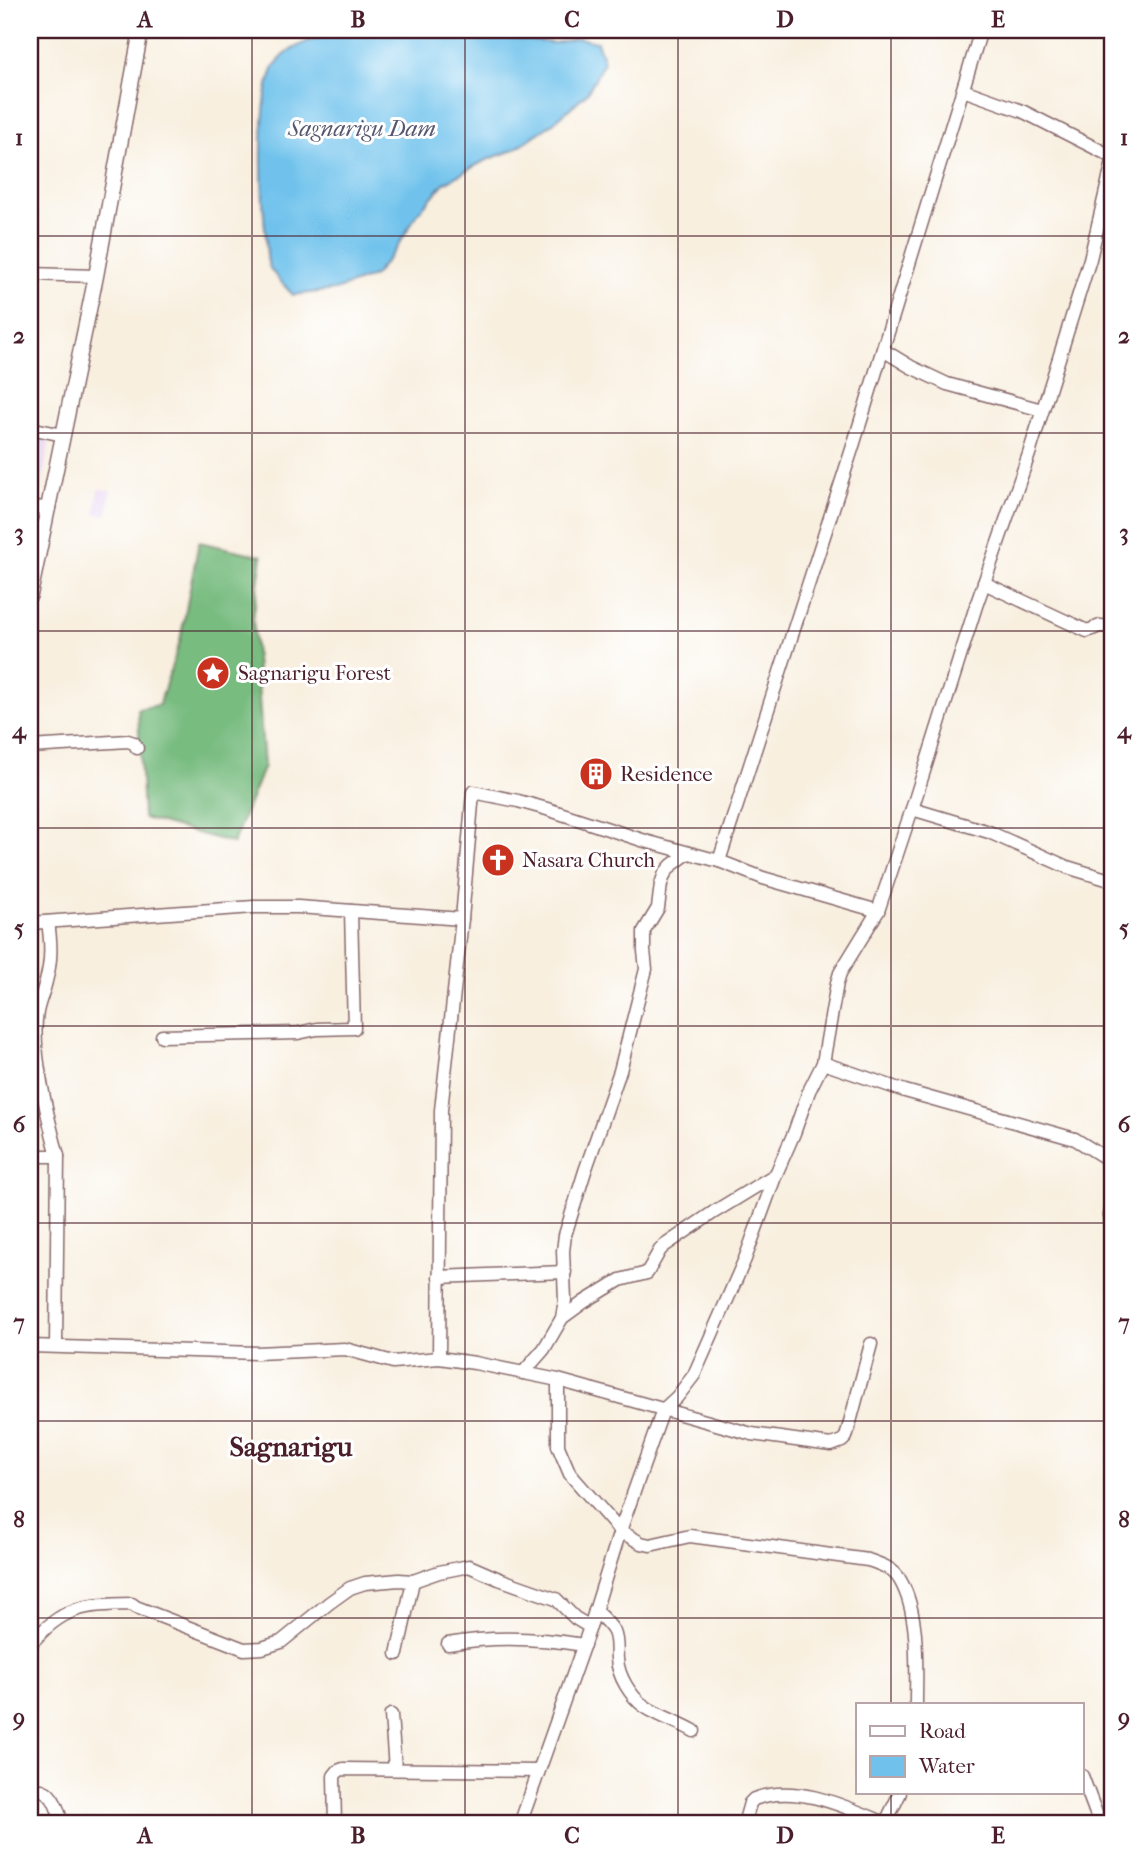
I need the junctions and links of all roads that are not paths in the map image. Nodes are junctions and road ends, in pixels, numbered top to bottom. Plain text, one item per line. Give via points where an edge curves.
1 (141, 30) edge
2 (981, 30) edge
3 (963, 90) junction
4 (1113, 159) edge
5 (1099, 222) junction
6 (1113, 224) edge
7 (30, 274) edge
8 (96, 276) junction
9 (883, 350) junction
10 (1042, 410) junction
11 (30, 428) edge
12 (63, 435) junction
13 (30, 507) edge
14 (48, 508) junction
15 (984, 583) junction
16 (30, 595) edge
17 (1113, 627) edge
18 (30, 747) edge
19 (137, 748) dead end
20 (912, 809) junction
21 (688, 853) junction
22 (719, 861) junction
23 (1113, 881) edge
24 (351, 911) junction
25 (878, 911) junction
26 (462, 919) junction
27 (48, 922) junction
28 (30, 923) edge
29 (162, 1036) dead end
30 (823, 1063) junction
31 (30, 1156) edge
32 (58, 1156) junction
33 (1113, 1157) edge
34 (776, 1174) junction
35 (1113, 1241) edge
36 (565, 1272) junction
37 (439, 1277) junction
38 (562, 1318) junction
39 (871, 1344) dead end
40 (30, 1346) edge
41 (56, 1346) junction
42 (439, 1358) junction
43 (523, 1373) junction
44 (558, 1380) junction
45 (663, 1410) junction
46 (620, 1531) junction
47 (413, 1581) junction
48 (596, 1611) junction
49 (590, 1628) junction
50 (448, 1644) dead end
51 (30, 1645) edge
52 (584, 1645) junction
53 (397, 1654) dead end
54 (916, 1703) edge
55 (391, 1715) dead end
56 (694, 1731) dead end
57 (395, 1769) junction
58 (538, 1771) junction
59 (1084, 1781) edge
60 (30, 1790) edge
61 (900, 1794) edge
62 (524, 1822) edge
63 (61, 1824) edge
64 (335, 1824) edge
65 (744, 1824) edge
66 (885, 1824) edge
67 (1100, 1824) edge

1 - 8 street
2 - 3 street
3 - 4 street via 1023,111
3 - 9 street
4 - 5 street
5 - 6 street
5 - 10 street
7 - 8 street
8 - 12 street
9 - 10 street via 947,384
9 - 22 street
10 - 15 street
11 - 12 street
12 - 14 street
13 - 14 street
14 - 16 street
15 - 17 street via 1087,631
15 - 20 street
18 - 19 street via 128,741
20 - 23 street via 989,832 1068,867
20 - 25 street
21 - 22 street
21 - 26 street via 519,801 473,792
21 - 36 street via 665,873 659,908 644,931 646,969 620,1071 565,1236
22 - 25 street
24 - 26 street
24 - 27 street via 254,907
24 - 29 street via 354,1028
25 - 30 street via 840,973
26 - 37 street via 441,1110
27 - 28 street
27 - 32 street via 52,950 37,1013 36,1047
30 - 33 street via 1075,1139
30 - 34 street
31 - 32 street
32 - 41 street
33 - 35 street
34 - 38 street via 664,1245 647,1273 620,1280
34 - 45 street via 694,1375
36 - 37 street
36 - 38 street
37 - 42 street
38 - 43 street
39 - 45 street via 846,1437 837,1444 752,1434
40 - 41 street
41 - 42 street via 257,1353 345,1349 393,1362
42 - 43 street
43 - 44 street
44 - 45 street
44 - 46 street via 559,1452 570,1474
45 - 46 street
46 - 48 street
46 - 54 street via 641,1544 690,1536 884,1565 899,1578 911,1606
47 - 49 street via 469,1566 556,1599
47 - 51 street via 350,1588 281,1642 262,1648 244,1648 132,1604 69,1611
47 - 53 street
48 - 49 street
48 - 56 street via 614,1633 620,1672 634,1697
49 - 52 street
50 - 52 street via 516,1640
52 - 58 street
55 - 57 street
57 - 58 street
57 - 64 street via 338,1771 334,1776
58 - 62 street
59 - 67 street
60 - 63 street via 50,1795
61 - 66 street
65 - 66 street via 754,1798 785,1793 817,1798

